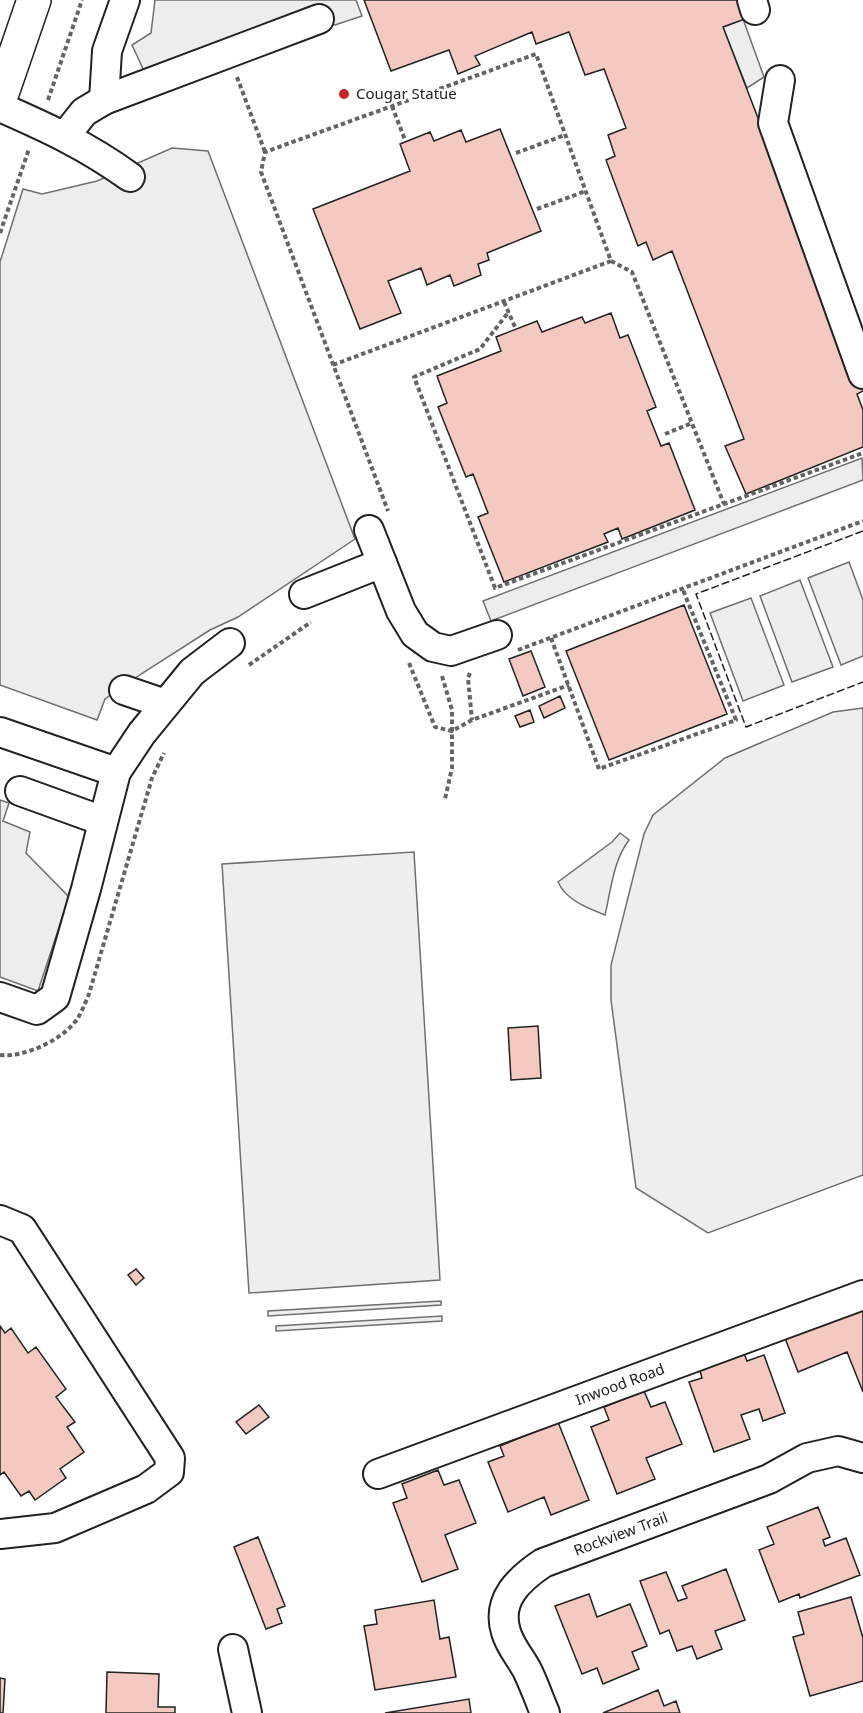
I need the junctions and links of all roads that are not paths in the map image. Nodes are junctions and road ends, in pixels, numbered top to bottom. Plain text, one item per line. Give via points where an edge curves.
1 (34, 0) edge
2 (125, 0) edge
3 (319, 19) dead end
4 (780, 80) dead end
5 (0, 99) edge
6 (104, 100) junction
7 (0, 107) edge
8 (65, 136) junction
9 (130, 177) dead end
10 (863, 374) edge
11 (381, 526) road end
12 (382, 563) junction
13 (311, 606) road end
14 (230, 643) dead end
15 (504, 644) road end
16 (124, 690) dead end
17 (165, 704) junction
18 (0, 732) edge
19 (116, 772) junction
20 (20, 791) dead end
21 (103, 820) junction
22 (0, 997) edge
23 (0, 1220) edge
24 (863, 1295) edge
25 (863, 1458) edge
26 (378, 1474) dead end
27 (0, 1534) edge
28 (233, 1649) dead end
29 (247, 1713) edge
30 (545, 1713) edge

1 - 5 main road
2 - 6 street via 107,51
3 - 6 street
4 - 10 street via 773,123
6 - 8 street via 84,112
7 - 8 street
8 - 9 street
11 - 12 street
12 - 13 street
12 - 15 street via 401,611 415,634 433,647 451,651
14 - 17 street via 192,672
16 - 17 street
17 - 19 street
18 - 19 street
19 - 21 street
20 - 21 street
21 - 22 street via 55,997 37,1010
23 - 27 street via 22,1229 170,1458 169,1472 146,1490 55,1528
24 - 26 street, Inwood Road
25 - 30 street, Rockview Trail via 838,1452 807,1458 769,1479 543,1563 522,1577 509,1596 504,1615 506,1632
28 - 29 street

